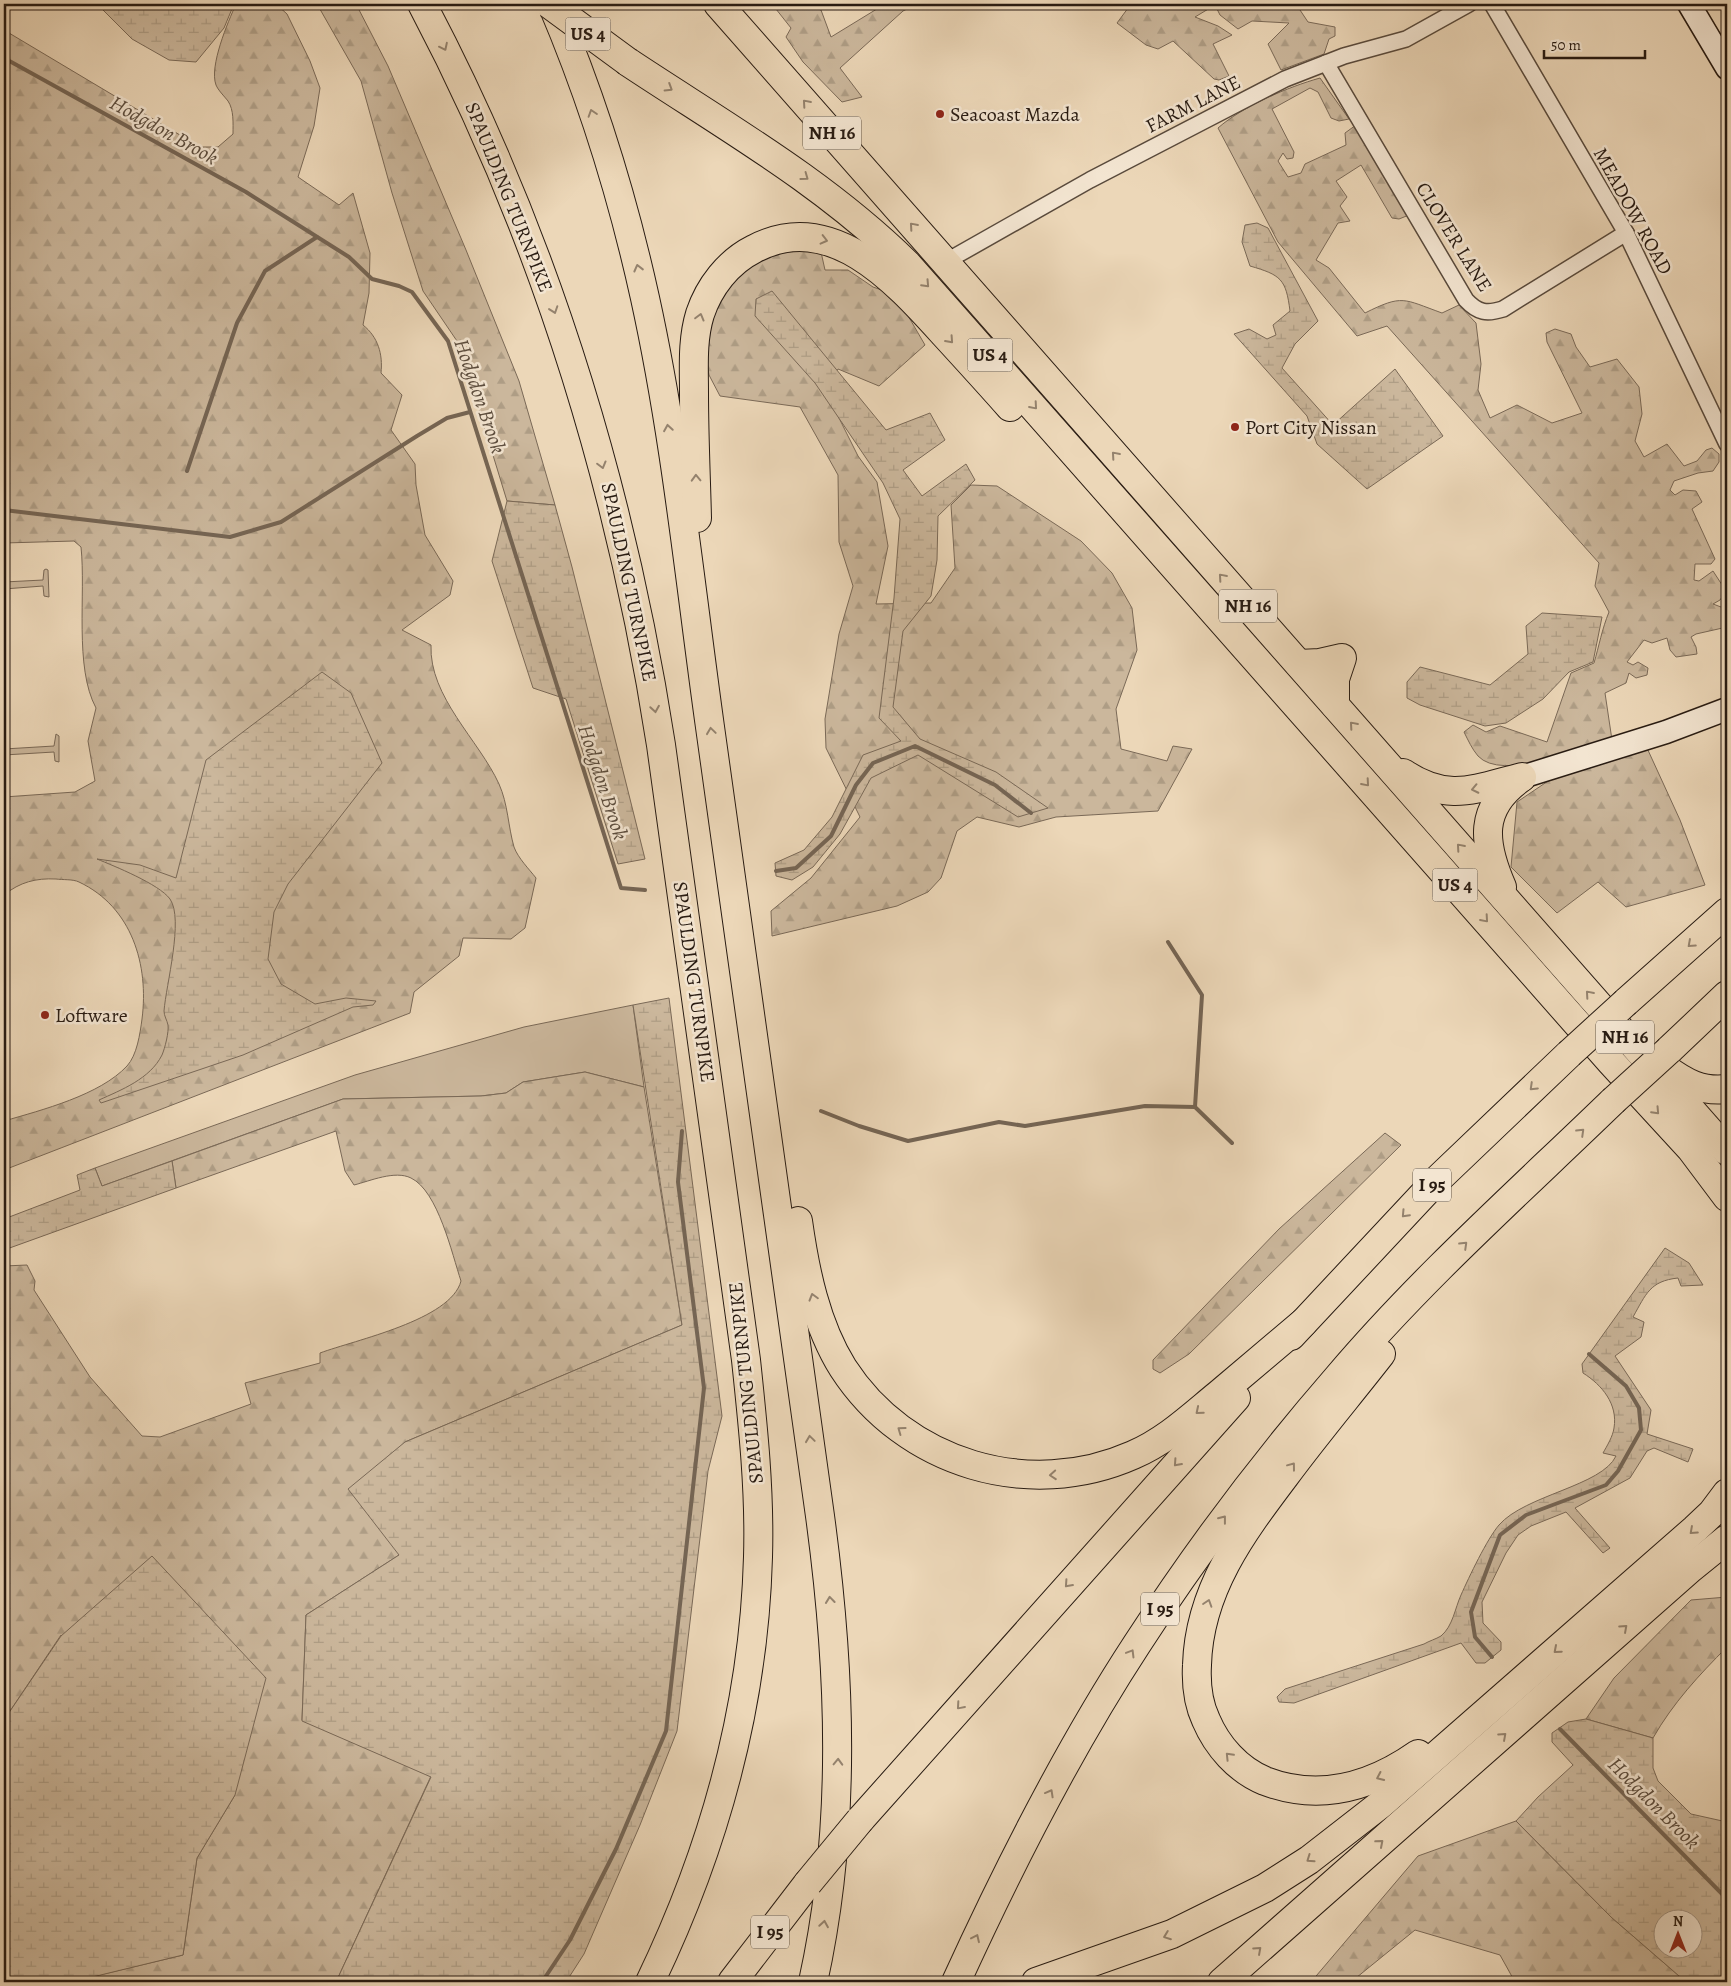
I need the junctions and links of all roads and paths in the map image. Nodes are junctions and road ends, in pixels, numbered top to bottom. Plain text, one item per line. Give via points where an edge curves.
1 (422, 4) edge
2 (551, 4) edge
3 (718, 4) edge
4 (1469, 4) edge
5 (1492, 4) edge
6 (1689, 4) edge
7 (1326, 63) junction
8 (1727, 68) edge
9 (1626, 234) junction
10 (946, 262) junction
11 (1727, 444) edge
12 (699, 650) junction
13 (1299, 664) junction
14 (1335, 705) junction
15 (1299, 707) junction
16 (1727, 709) edge
17 (1383, 759) junction
18 (1522, 777) junction
19 (717, 779) junction
20 (1511, 905) junction
21 (1727, 912) edge
22 (1727, 996) edge
23 (1727, 1011) edge
24 (1632, 1045) junction
25 (1669, 1050) junction
26 (1727, 1089) edge
27 (1727, 1151) edge
28 (1727, 1197) edge
29 (1429, 1279) junction
30 (1303, 1323) junction
31 (1727, 1493) edge
32 (1727, 1539) edge
33 (1495, 1704) junction
34 (650, 1982) edge
35 (732, 1982) edge
36 (813, 1982) edge
37 (956, 1982) edge
38 (1037, 1982) edge
39 (1222, 1982) edge

1 -> 34 highway, SPAULDING TURNPIKE via 485,135 538,264 586,407 624,550 661,744 748,1377 756,1458 758,1557 751,1655 733,1752 706,1848 690,1894
12 -> 2 highway via 669,435 645,297 606,155 575,60
2 -> 15 highway, US 4, bridge via 628,62 794,169 896,253
10 -> 3 highway, NH 16
4 - 7 street, FARM LANE via 1406,39
5 - 9 street, MEADOW ROAD
6 - 8 street
7 - 9 street, CLOVER LANE via 1474,309 1484,313 1503,309
7 - 10 street, FARM LANE via 1285,79 1099,176
9 - 11 street, MEADOW ROAD
13 -> 10 highway, NH 16
12 -> 15 highway via 694,358 700,315 718,280 746,252 775,240 807,237 822,239 852,251 879,269 907,295 1039,439
19 -> 12 highway
13 - 14 highway, NH 16
13 - 14 highway via 1342,658 1335,679
17 -> 14 highway, NH 16
15 -> 28 highway, US 4 via 1691,1149
16 - 18 street via 1666,732
18 -> 17 highway via 1472,790 1444,792 1414,780
20 -> 17 highway, NH 16
18 - 20 highway via 1502,793 1488,820 1490,856
30 -> 19 highway via 1173,1432 1133,1455 1093,1469 1037,1475 988,1470 931,1449 882,1414 854,1384 833,1350 824,1332 810,1283 754,946
36 -> 19 highway via 827,1907 836,1810 835,1653 818,1498
24 -> 20 highway, NH 16
21 -> 30 highway, I 95, bridge via 1569,1054 1436,1181
22 - 25 highway, I 95
23 - 25 highway
24 - 26 highway via 1683,1081 1708,1090
24 - 27 highway, NH 16
29 -> 25 highway, I 95, bridge
33 -> 29 highway via 1392,1771 1354,1787 1320,1792 1280,1786 1246,1770 1210,1732 1199,1697 1196,1677 1198,1640 1208,1602 1224,1565 1284,1477 1386,1348
37 -> 29 highway, I 95 via 1018,1851 1136,1645 1218,1525 1277,1450 1339,1375
30 -> 35 highway, I 95, bridge via 860,1820
31 -> 33 highway via 1695,1530
39 -> 32 highway
33 -> 38 highway via 1351,1828 1265,1888 1172,1934

